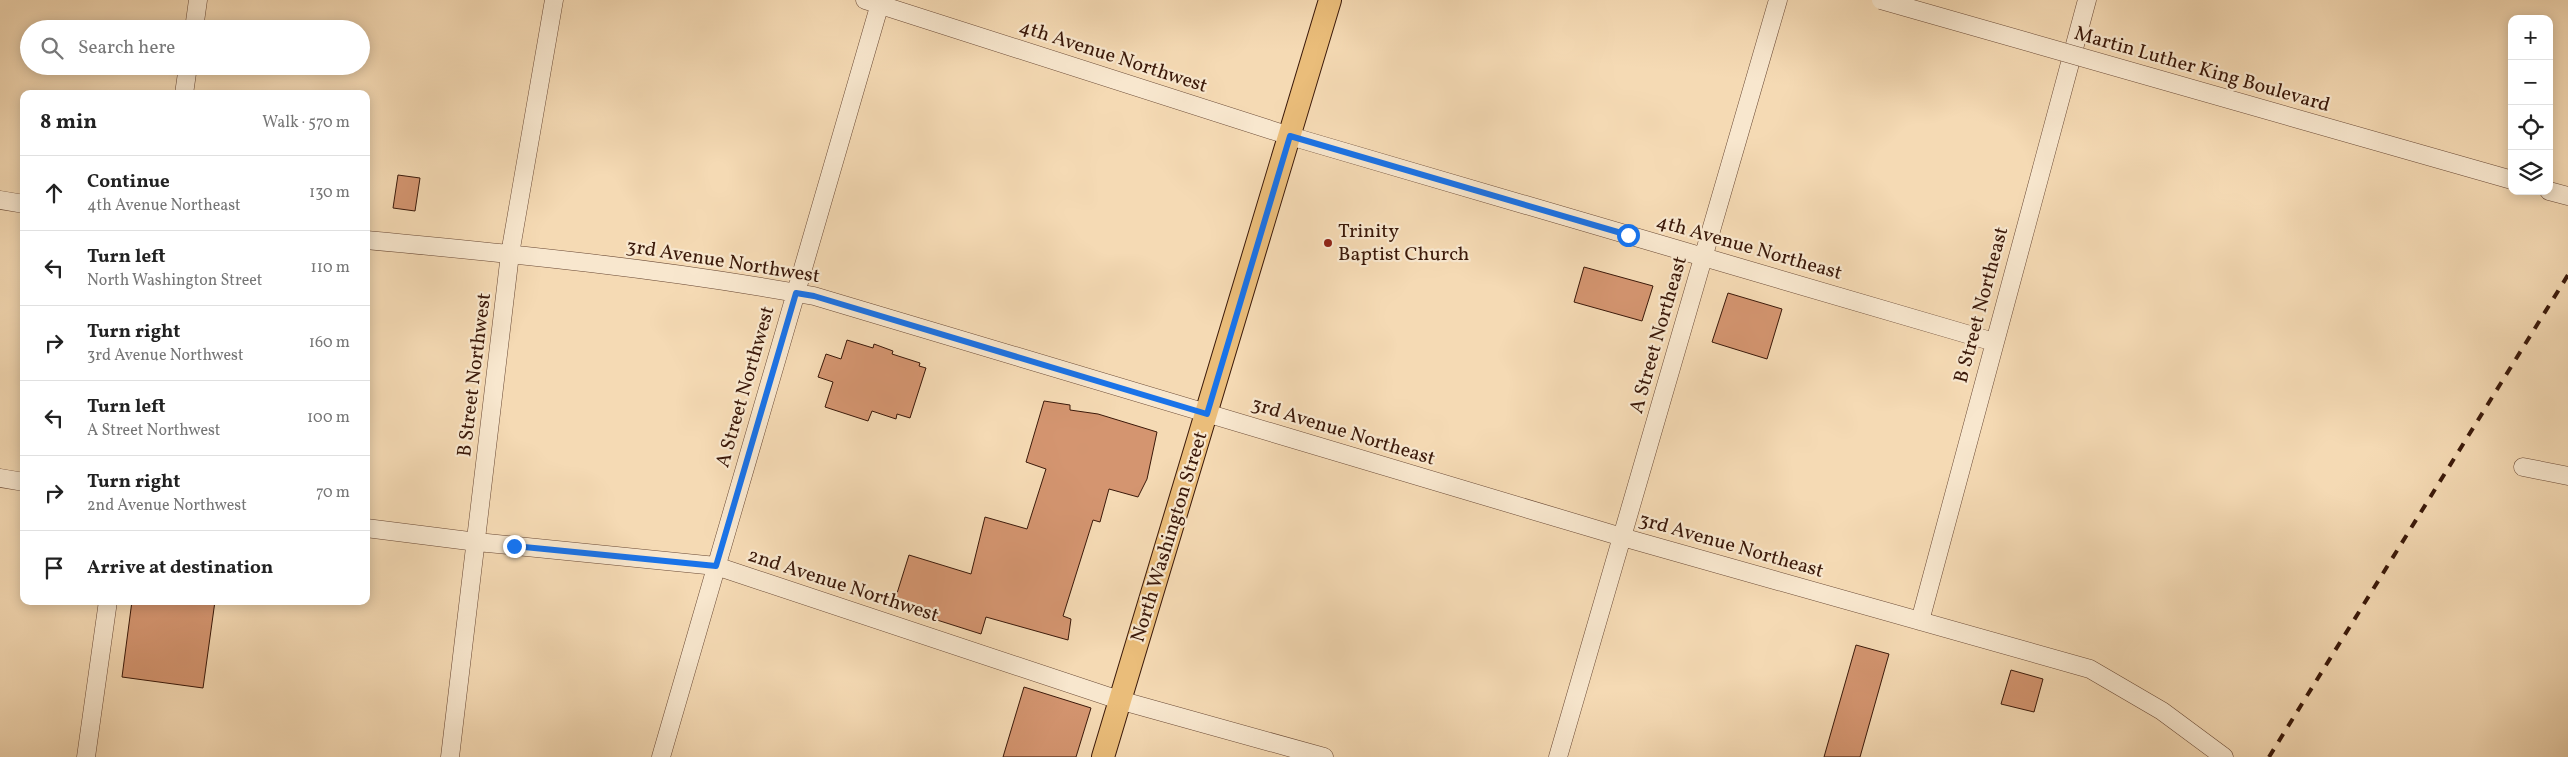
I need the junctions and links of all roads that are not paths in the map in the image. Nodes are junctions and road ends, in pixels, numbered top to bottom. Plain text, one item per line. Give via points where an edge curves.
1 (198, 0) edge
2 (554, 0) edge
3 (1330, 0) edge
4 (1778, 0) edge
5 (1881, 0) edge
6 (2087, 0) edge
7 (875, 1) edge
8 (195, 20) edge
9 (187, 75) edge
10 (185, 90) edge
11 (1290, 136) junction
12 (2508, 179) edge
13 (2553, 192) edge
14 (2568, 196) edge
15 (0, 200) edge
16 (20, 203) edge
17 (370, 240) edge
18 (510, 254) junction
19 (1703, 257) junction
20 (796, 293) junction
21 (1994, 342) junction
22 (1207, 414) junction
23 (2524, 467) dead end
24 (2568, 476) edge
25 (0, 478) edge
26 (20, 481) edge
27 (370, 529) edge
28 (1622, 537) junction
29 (477, 542) junction
30 (716, 566) junction
31 (107, 605) edge
32 (1920, 621) junction
33 (1119, 700) junction
34 (86, 757) edge
35 (450, 757) edge
36 (661, 757) edge
37 (1103, 757) edge
38 (1324, 757) edge
39 (1558, 757) edge
40 (2224, 757) edge

1 - 8 street
2 - 18 street, B Street Northwest
3 - 11 main road, North Washington Street
4 - 19 street, A Street Northeast
5 - 12 street, Martin Luther King Boulevard, bridge
6 - 21 street, B Street Northeast
7 - 11 street, 4th Avenue Northwest
7 - 20 street, A Street Northwest
9 - 10 street
11 - 19 street, 4th Avenue Northeast
11 - 22 main road, North Washington Street
13 - 14 street
15 - 16 street
17 - 18 street, 3rd Avenue Northwest
18 - 20 street, 3rd Avenue Northwest
18 - 29 street, B Street Northwest
19 - 21 street, 4th Avenue Northeast
19 - 28 street, A Street Northeast
20 - 22 street, 3rd Avenue Northwest
20 - 30 street, A Street Northwest
21 - 32 street, B Street Northeast
22 - 28 street, 3rd Avenue Northeast
22 - 33 main road, North Washington Street
23 - 24 street
25 - 26 street
27 - 29 street, 2nd Avenue Northwest
28 - 32 street, 3rd Avenue Northeast
28 - 39 street, A Street Northeast
29 - 30 street, 2nd Avenue Northwest
29 - 35 street, B Street Northwest
30 - 33 street, 2nd Avenue Northwest
30 - 36 street, A Street Northwest
31 - 34 street
32 - 40 street, 3rd Avenue Northeast via 2090,669 2162,711
33 - 37 main road, North Washington Street
33 - 38 street, 2nd Avenue Northwest

